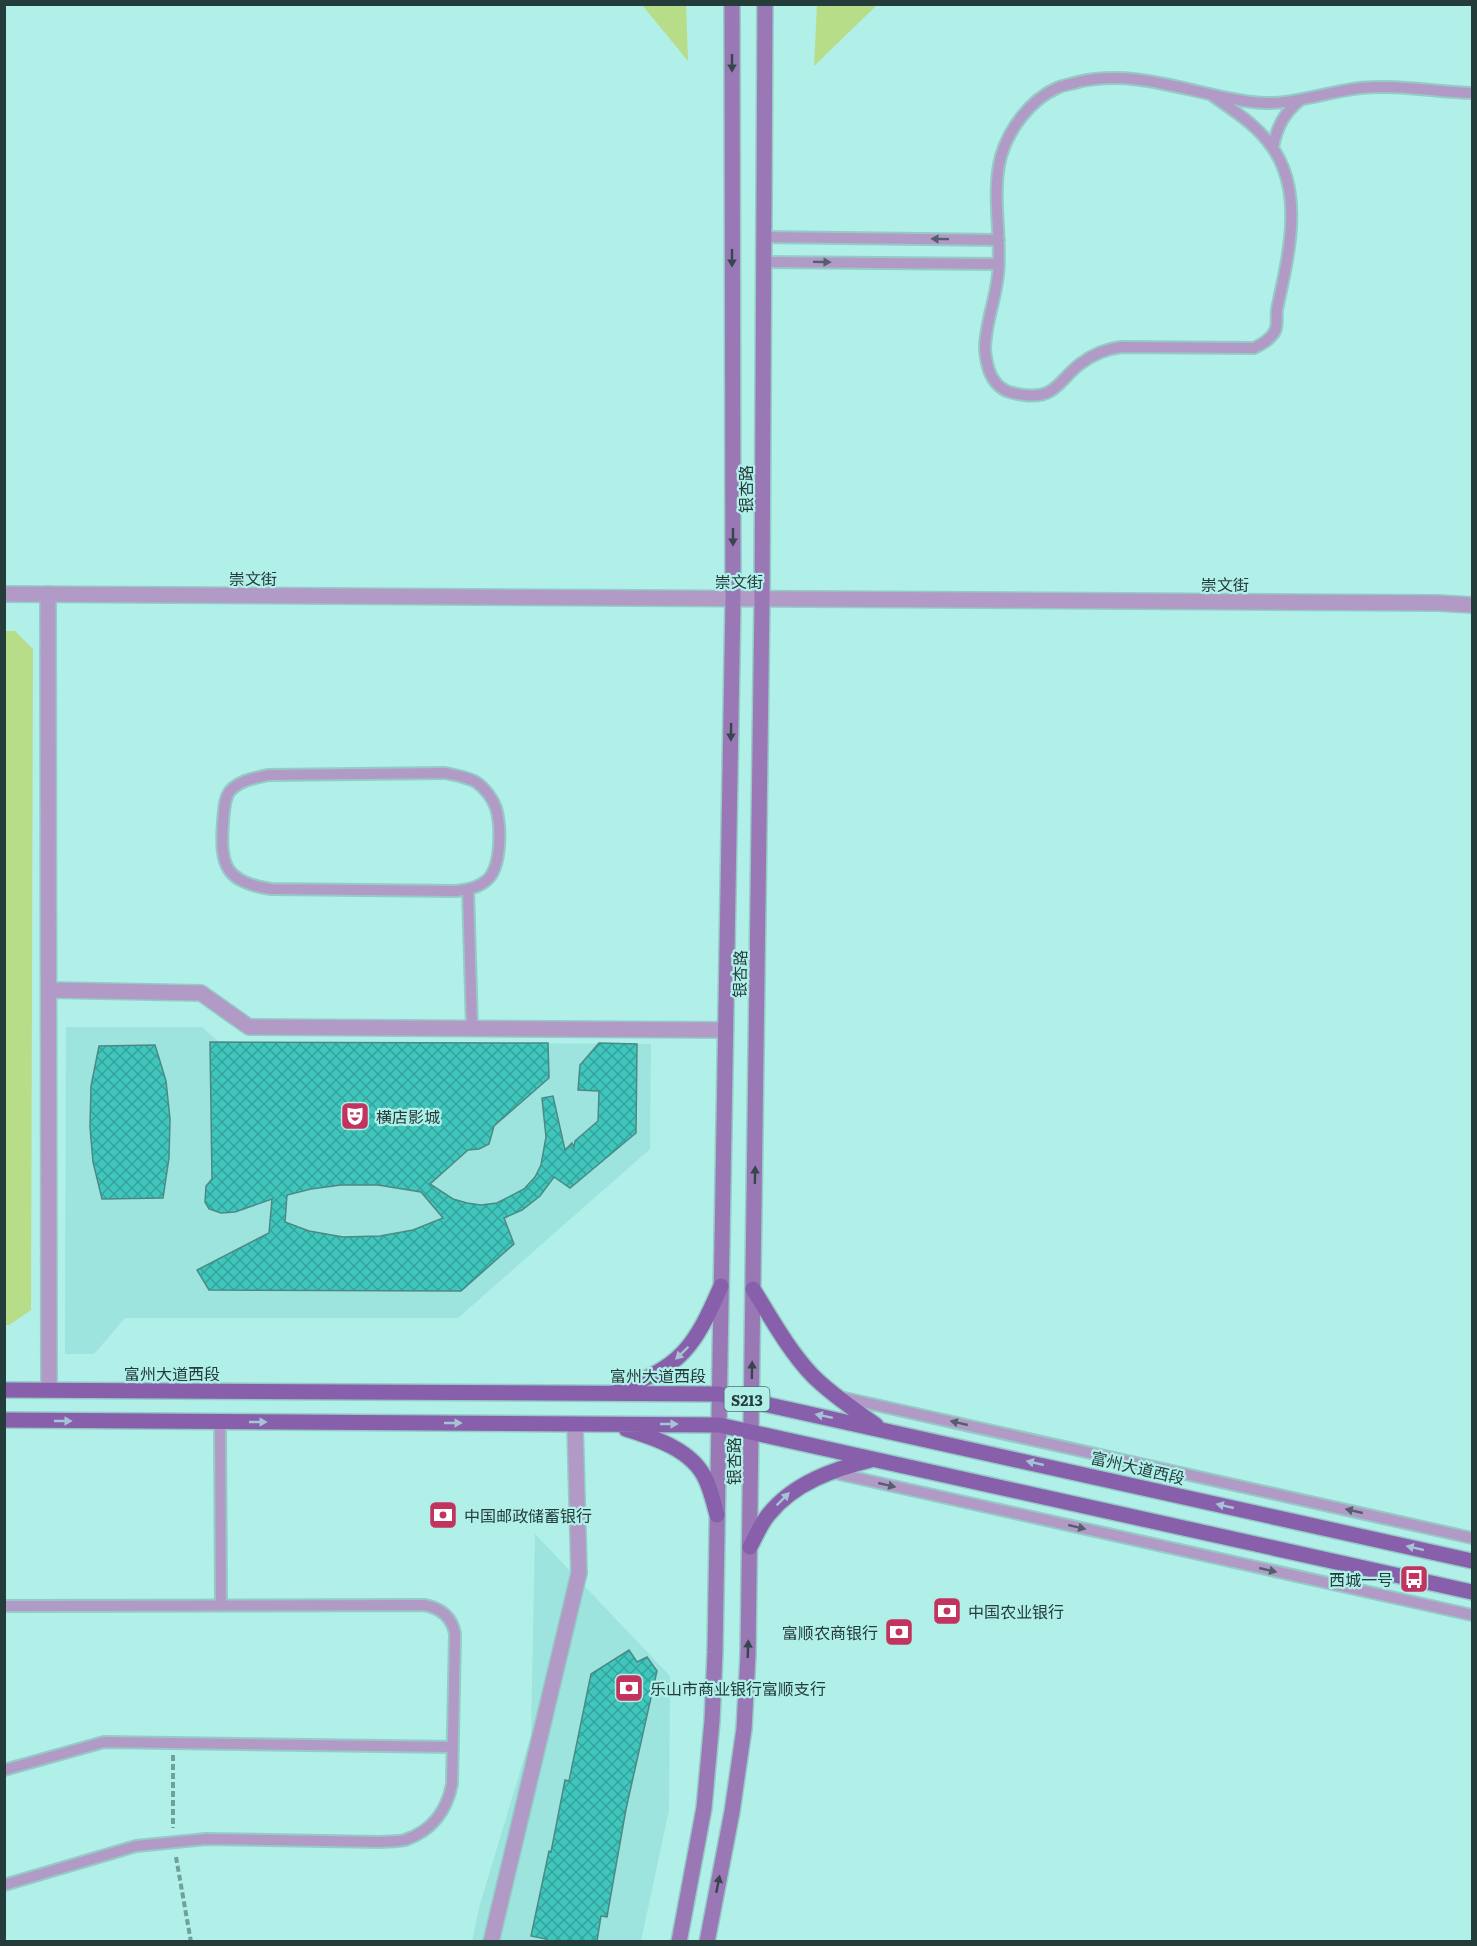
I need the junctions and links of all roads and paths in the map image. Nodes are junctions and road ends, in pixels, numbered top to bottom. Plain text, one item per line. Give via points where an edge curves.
1 (732, 4) edge
2 (765, 4) edge
3 (1473, 93) edge
4 (1213, 96) junction
5 (1301, 99) junction
6 (1273, 147) junction
7 (764, 237) junction
8 (999, 240) junction
9 (764, 262) junction
10 (999, 264) junction
11 (4, 594) edge
12 (48, 594) junction
13 (733, 599) junction
14 (762, 600) junction
15 (1473, 605) edge
16 (468, 889) junction
17 (49, 990) junction
18 (472, 1028) junction
19 (726, 1030) junction
20 (721, 1286) junction
21 (753, 1289) junction
22 (4, 1390) edge
23 (50, 1390) junction
24 (606, 1393) junction
25 (719, 1394) junction
26 (836, 1396) junction
27 (752, 1400) junction
28 (4, 1420) edge
29 (220, 1422) junction
30 (575, 1424) junction
31 (609, 1424) junction
32 (719, 1425) junction
33 (880, 1428) junction
34 (751, 1432) junction
35 (877, 1459) junction
36 (830, 1472) junction
37 (717, 1515) junction
38 (1473, 1538) edge
39 (750, 1547) junction
40 (1473, 1561) edge
41 (1473, 1592) edge
42 (4, 1606) edge
43 (221, 1606) junction
44 (1473, 1615) edge
45 (453, 1747) junction
46 (4, 1770) edge
47 (4, 1885) edge
48 (490, 1941) edge
49 (679, 1941) edge
50 (707, 1941) edge

1 -> 13 main road, 银杏路
2 - 7 main road, 银杏路
3 - 5 lane via 1384,86
4 - 5 lane via 1255,103
4 - 6 lane via 1254,126
4 - 8 lane via 1133,78 1090,80 1057,88 1033,105 1013,127 1002,154 996,176
5 - 6 lane via 1288,110 1276,130
6 - 10 lane via 1288,182 1290,247 1276,329 1267,342 1254,348 1121,346 1101,350 1079,364 1054,391 1038,396 1002,389 989,373 985,349
8 -> 7 lane
7 - 9 main road, 银杏路
8 - 10 lane
9 -> 10 lane
9 - 14 main road, 银杏路
11 - 12 street, 崇文街
12 - 13 street, 崇文街
12 - 17 street
13 - 14 street, 崇文街
13 -> 19 main road, 银杏路
14 - 15 street, 崇文街
21 -> 14 main road, 银杏路
16 - 16 lane via 489,879 497,862 499,842 496,808 477,783 445,773 268,775 242,781 229,792 221,849 226,866 236,879 252,886
16 - 18 lane
17 - 18 street via 201,993 249,1027
17 - 23 street
18 - 19 street
19 - 20 main road, 银杏路
20 -> 24 main road via 699,1334 685,1351 640,1382
20 - 25 main road, 银杏路
21 - 26 main road via 793,1351
27 -> 21 main road, 银杏路
22 - 23 main road, 富州大道西段 / S213
23 - 24 main road, 富州大道西段 / S213
24 - 25 main road, 富州大道西段 / S213
25 - 27 main road, 富州大道西段 / S213
25 - 32 main road, 银杏路
26 - 33 main road
38 -> 26 lane
33 -> 27 main road, 富州大道西段 / S213
27 - 34 main road, 银杏路
28 -> 29 main road, S213
29 -> 30 main road, S213
29 - 43 lane
30 - 31 main road, S213
30 - 48 street via 579,1573
31 -> 32 main road, S213
31 - 37 main road via 651,1437 693,1462 706,1478
32 - 34 main road, S213
32 - 37 main road, 银杏路
40 -> 33 main road, 富州大道西段 / S213
34 - 35 main road, S213
34 - 39 main road, 银杏路
35 - 36 main road
35 - 41 main road, S213
39 -> 36 main road via 767,1515 791,1492
36 -> 44 lane
37 - 49 main road, 银杏路 via 713,1698 704,1808
50 -> 39 main road, 银杏路 via 744,1729
42 - 43 lane
43 - 45 lane via 436,1607 453,1624 455,1634
45 - 46 lane via 104,1742
45 - 47 lane via 449,1801 439,1819 405,1840 206,1839 136,1846

